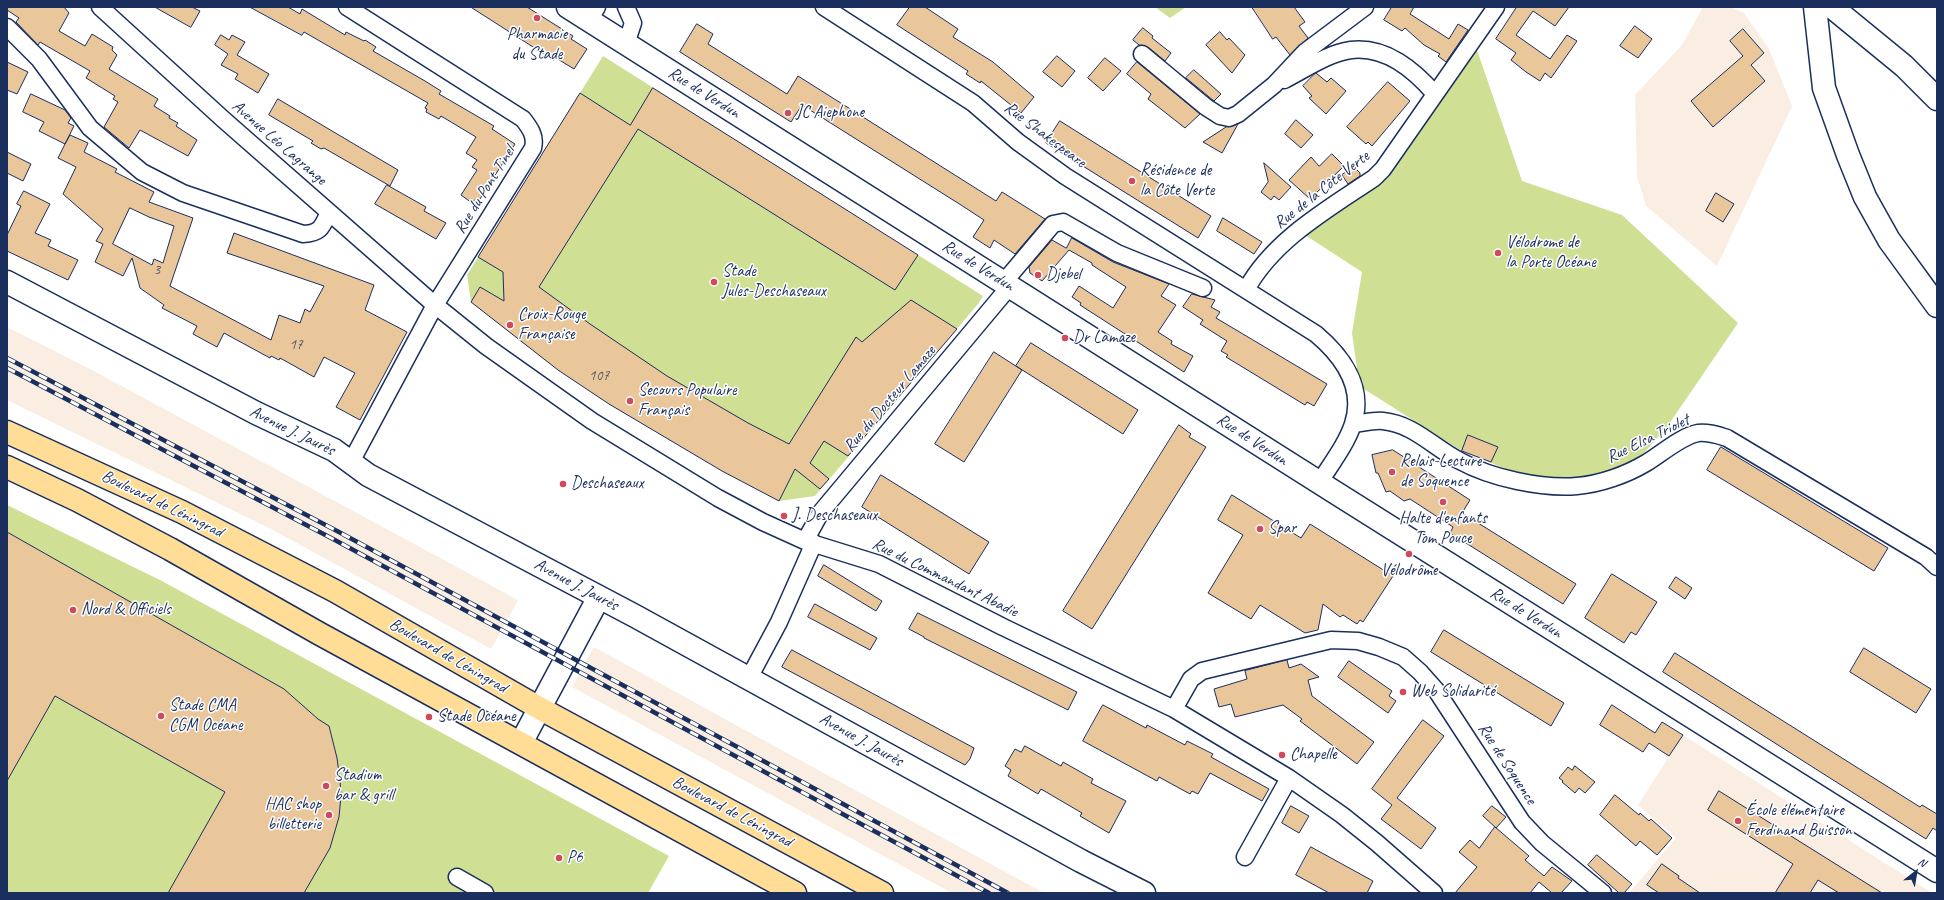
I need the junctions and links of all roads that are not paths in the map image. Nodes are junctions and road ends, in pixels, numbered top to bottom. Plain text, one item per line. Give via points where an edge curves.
1 (100, 7) edge
2 (347, 7) edge
3 (568, 7) edge
4 (626, 7) edge
5 (824, 7) edge
6 (1365, 7) edge
7 (1496, 7) edge
8 (1815, 7) edge
9 (1832, 7) edge
10 (593, 13) edge
11 (7, 27) edge
12 (626, 44) junction
13 (1142, 54) dead end
14 (1274, 85) junction
15 (1435, 94) junction
16 (1937, 99) edge
17 (329, 212) junction
18 (7, 282) edge
19 (1007, 284) junction
20 (1203, 288) dead end
21 (1246, 290) junction
22 (435, 304) junction
23 (1937, 306) edge
24 (1353, 424) junction
25 (7, 432) edge
26 (351, 462) junction
27 (7, 467) edge
28 (1319, 483) junction
29 (810, 542) junction
30 (1937, 567) edge
31 (599, 597) junction
32 (749, 678) junction
33 (541, 709) junction
34 (1174, 709) junction
35 (521, 743) junction
36 (1289, 778) junction
37 (1245, 857) dead end
38 (1937, 871) edge
39 (457, 877) dead end
40 (485, 893) edge
41 (795, 893) edge
42 (882, 893) edge
43 (1144, 893) edge
44 (1434, 893) edge
45 (1603, 893) edge

1 - 17 street, Avenue Léo Lagrange
2 - 22 street, Rue du Pont Tinel via 523,119 531,129 535,141
3 - 10 street, Rue de Verdun
4 - 12 street via 633,23
5 - 21 street, Rue Shakespeare via 973,103 1018,142 1065,176
6 - 14 street via 1305,52
7 - 15 street, Rue de la Côte Verte
8 - 23 street via 1824,88 1865,197 1890,240
9 - 16 street via 1904,66
10 - 12 street, Rue de Verdun
11 - 17 street via 39,59 90,128 142,172 183,193 303,234 314,233 322,228
12 - 19 street, Rue de Verdun
13 - 14 street via 1220,116 1229,118 1238,114
14 - 15 street via 1332,56 1351,50 1369,51 1402,63 1422,79
15 - 21 street, Rue de la Côte Verte via 1383,169 1374,178 1298,229 1254,276
17 - 22 street, Avenue Léo Lagrange
18 - 26 street, Avenue J. Jaurès via 256,413 334,450
19 - 20 street, Rue du Docteur Lamaze via 1053,224 1063,222 1117,253
19 - 28 street, Rue de Verdun
19 - 29 street, Rue du Docteur Lamaze via 821,512
21 - 24 street via 1316,334 1344,363 1353,383 1356,402
22 - 26 street, Rue du Pont Tinel
22 - 29 street, Rue du Commandant Abadie via 486,346 592,421 718,498
24 - 28 street
24 - 30 street, Rue Elsa Triolet via 1382,421 1396,423 1413,430 1459,461 1478,470 1525,482 1565,486 1602,481 1639,467 1696,433 1710,432 1727,438 1926,557
25 - 33 main road, Boulevard de Léningrad via 182,512 335,591
26 - 31 street, Avenue J. Jaurès via 368,475
27 - 35 main road, Boulevard de Léningrad via 170,549
28 - 38 street, Rue de Verdun
29 - 32 street, Rue du Docteur Lamaze via 779,622
29 - 34 street, Rue du Commandant Abadie via 879,564
31 - 32 street, Avenue J. Jaurès
31 - 33 street
32 - 43 street, Avenue J. Jaurès
33 - 35 street
33 - 42 main road, Boulevard de Léningrad
34 - 36 street, Rue du Commandant Abadie
34 - 45 street, Rue de Soquence via 1191,679 1202,671 1331,640 1358,641 1397,654 1420,672 1436,690 1522,822 1542,843
35 - 41 main road, Boulevard de Léningrad
36 - 37 street
36 - 44 street, Rue du Commandant Abadie via 1366,833
39 - 40 street

